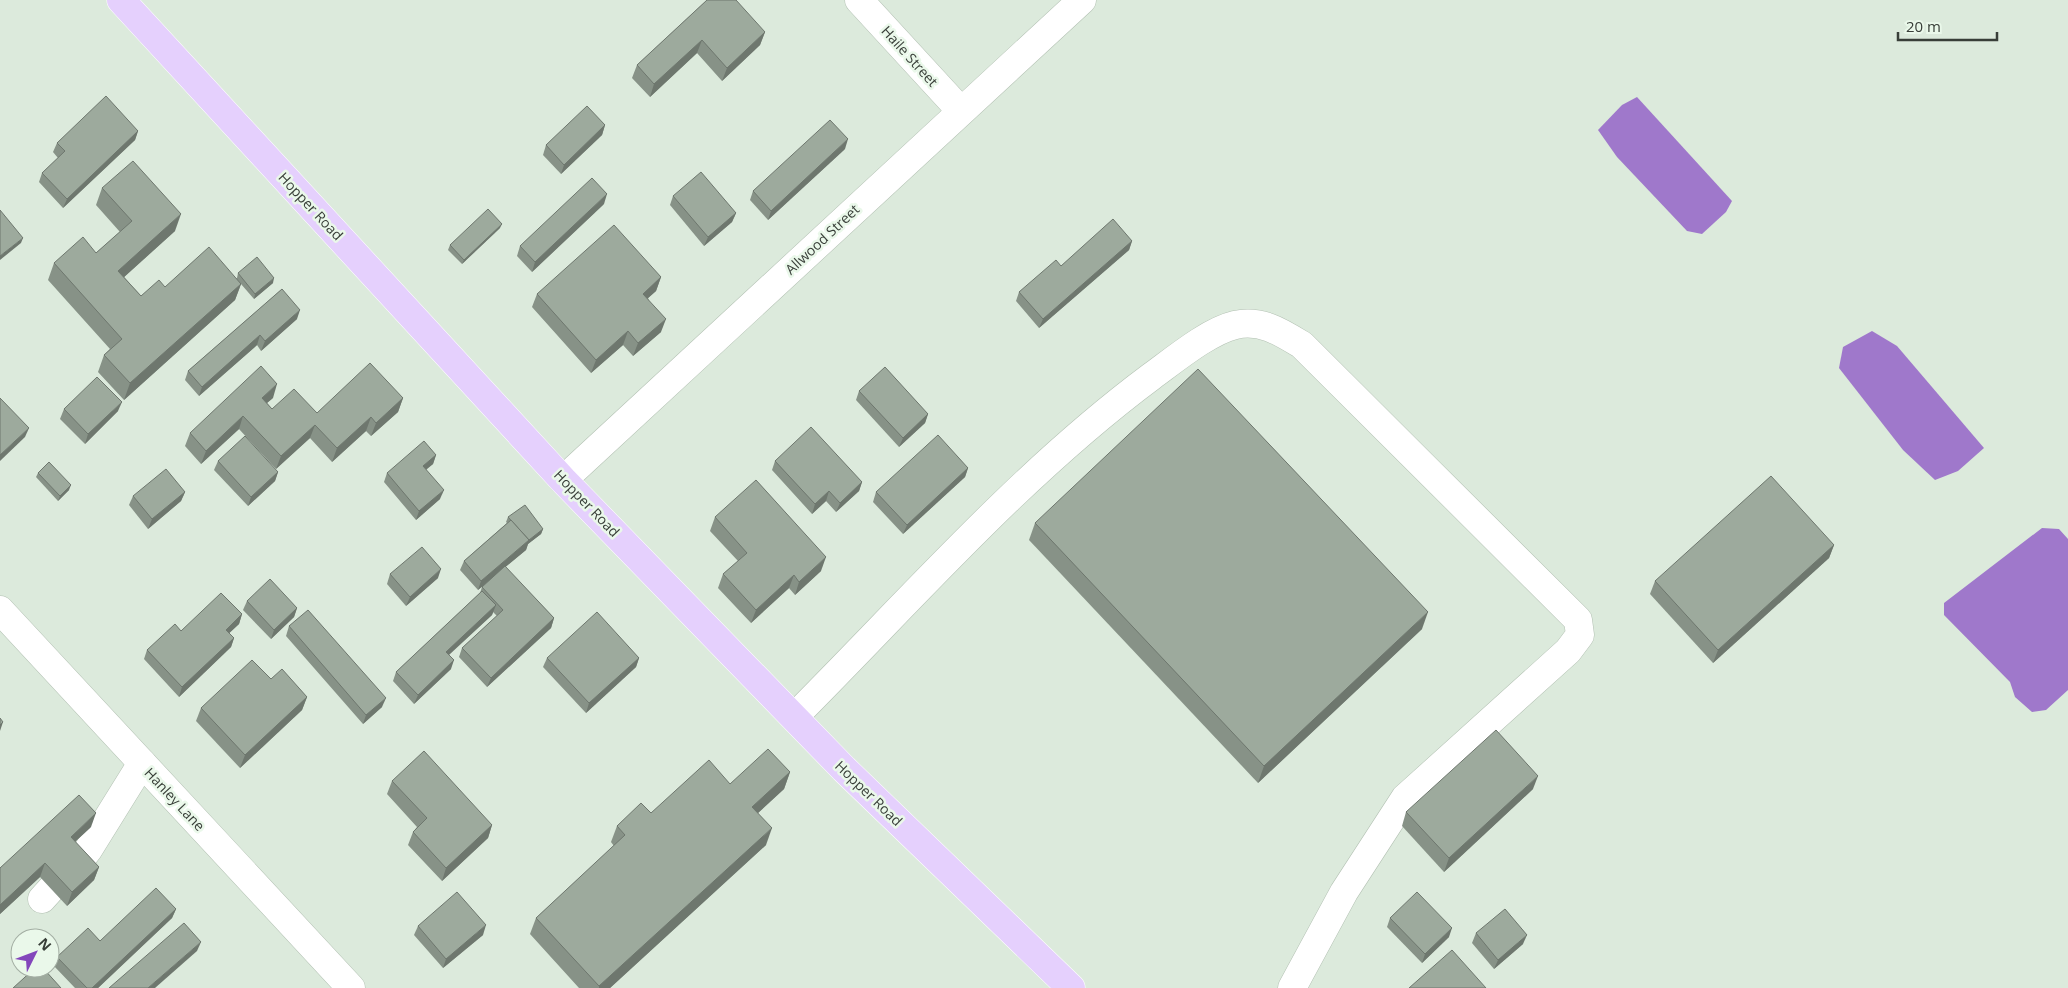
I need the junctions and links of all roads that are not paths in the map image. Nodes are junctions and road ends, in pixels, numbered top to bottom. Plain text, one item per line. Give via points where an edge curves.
1 (121, 0) edge
2 (859, 0) edge
3 (1082, 0) edge
4 (961, 111) junction
5 (563, 480) junction
6 (0, 610) edge
7 (794, 717) junction
8 (142, 763) junction
9 (78, 863) edge
10 (351, 988) edge
11 (1071, 988) edge
12 (1292, 988) edge

1 - 5 main road, Hopper Road
2 - 4 street, Haile Street
3 - 4 street, Allwood Street
4 - 5 street, Allwood Street
5 - 7 main road, Hopper Road
6 - 8 street, Hanley Lane
7 - 11 main road, Hopper Road
7 - 12 street via 995,510 1118,402 1197,343 1236,325 1271,326 1302,345 1578,620 1580,635 1568,651 1405,798 1344,892
8 - 9 street
8 - 10 street, Hanley Lane

